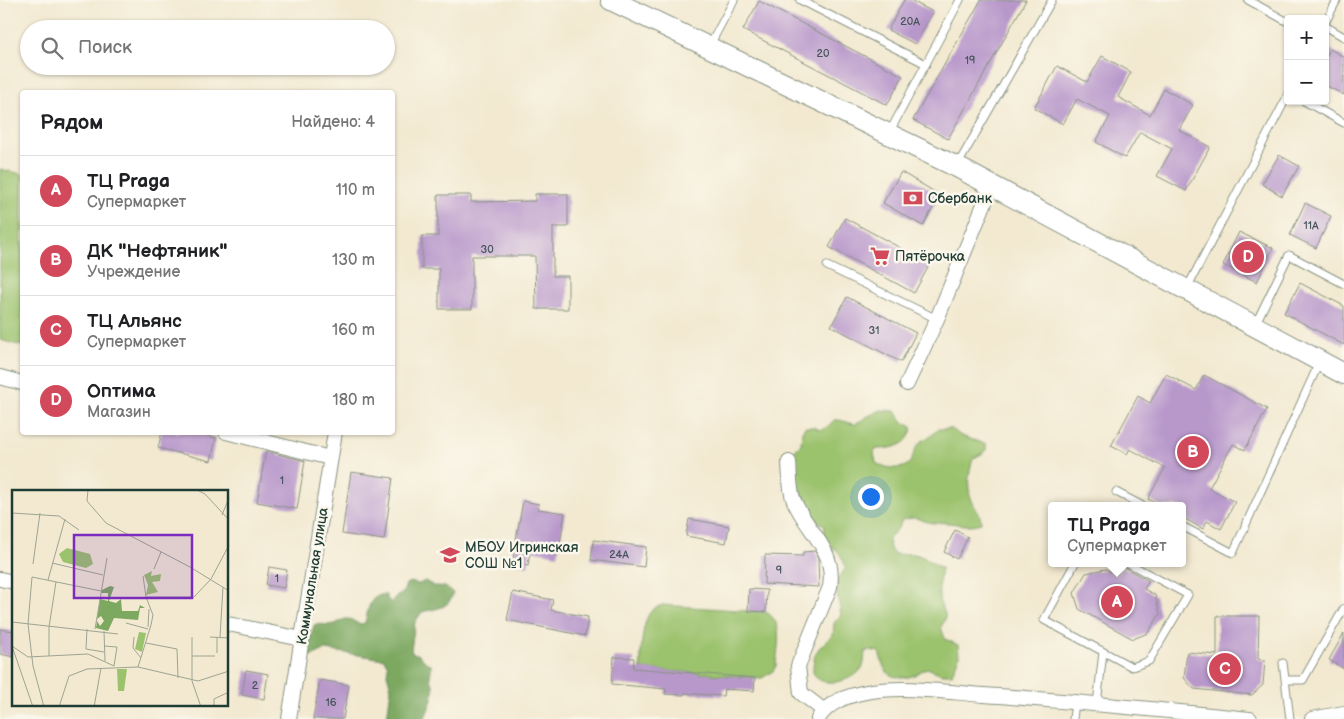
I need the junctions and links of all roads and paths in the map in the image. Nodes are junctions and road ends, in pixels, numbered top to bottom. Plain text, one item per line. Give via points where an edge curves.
1 (611, 0) edge
2 (734, 0) edge
3 (800, 0) edge
4 (960, 0) edge
5 (1052, 0) edge
6 (1248, 0) edge
7 (1337, 0) edge
8 (1329, 17) edge
9 (1284, 20) edge
10 (1329, 28) edge
11 (1344, 37) edge
12 (708, 47) junction
13 (926, 64) junction
14 (1284, 103) edge
15 (1311, 105) edge
16 (1344, 123) edge
17 (888, 134) junction
18 (957, 166) junction
19 (992, 185) junction
20 (827, 266) dead end
21 (1344, 284) edge
22 (1187, 289) junction
23 (937, 319) junction
24 (1255, 325) junction
25 (1320, 361) junction
26 (1344, 374) edge
27 (0, 377) edge
28 (20, 382) edge
29 (907, 384) dead end
30 (238, 435) edge
31 (335, 435) edge
32 (330, 458) junction
33 (789, 462) dead end
34 (1116, 492) dead end
35 (1135, 502) edge
36 (1186, 528) edge
37 (1073, 567) edge
38 (1136, 567) edge
39 (1344, 608) edge
40 (229, 624) edge
41 (302, 639) junction
42 (1104, 652) junction
43 (1284, 663) dead end
44 (1286, 680) junction
45 (1075, 702) junction
46 (1097, 704) junction
47 (1344, 713) edge
48 (821, 714) edge
49 (289, 719) edge
50 (1073, 719) edge
51 (1250, 719) edge
52 (1290, 719) edge
53 (1312, 719) edge

1 - 12 street
2 - 12 lane
3 - 13 lane
4 - 13 lane
5 - 18 lane
6 - 9 lane
7 - 8 lane
10 - 11 lane
12 - 17 street
13 - 17 lane
14 - 22 lane
15 - 16 lane
17 - 18 street
18 - 19 street
19 - 22 street
19 - 23 street
20 - 23 lane
21 - 24 lane via 1289,255
22 - 24 street
23 - 29 street
24 - 25 street
25 - 26 street
25 - 36 lane via 1233,552
27 - 28 street
30 - 32 street
31 - 32 street, Коммунальная улица
32 - 41 street, Коммунальная улица
33 - 48 street via 793,500 826,551 832,577 798,666 801,693
34 - 35 lane
37 - 42 lane via 1044,620
38 - 42 lane via 1188,595 1149,661 1132,667
39 - 44 lane via 1303,680
40 - 41 street
41 - 49 street, Коммунальная улица
42 - 46 lane
43 - 44 lane
44 - 52 lane
45 - 46 street
45 - 48 street via 909,690 867,692 832,703
45 - 50 lane
46 - 51 street
47 - 53 street

